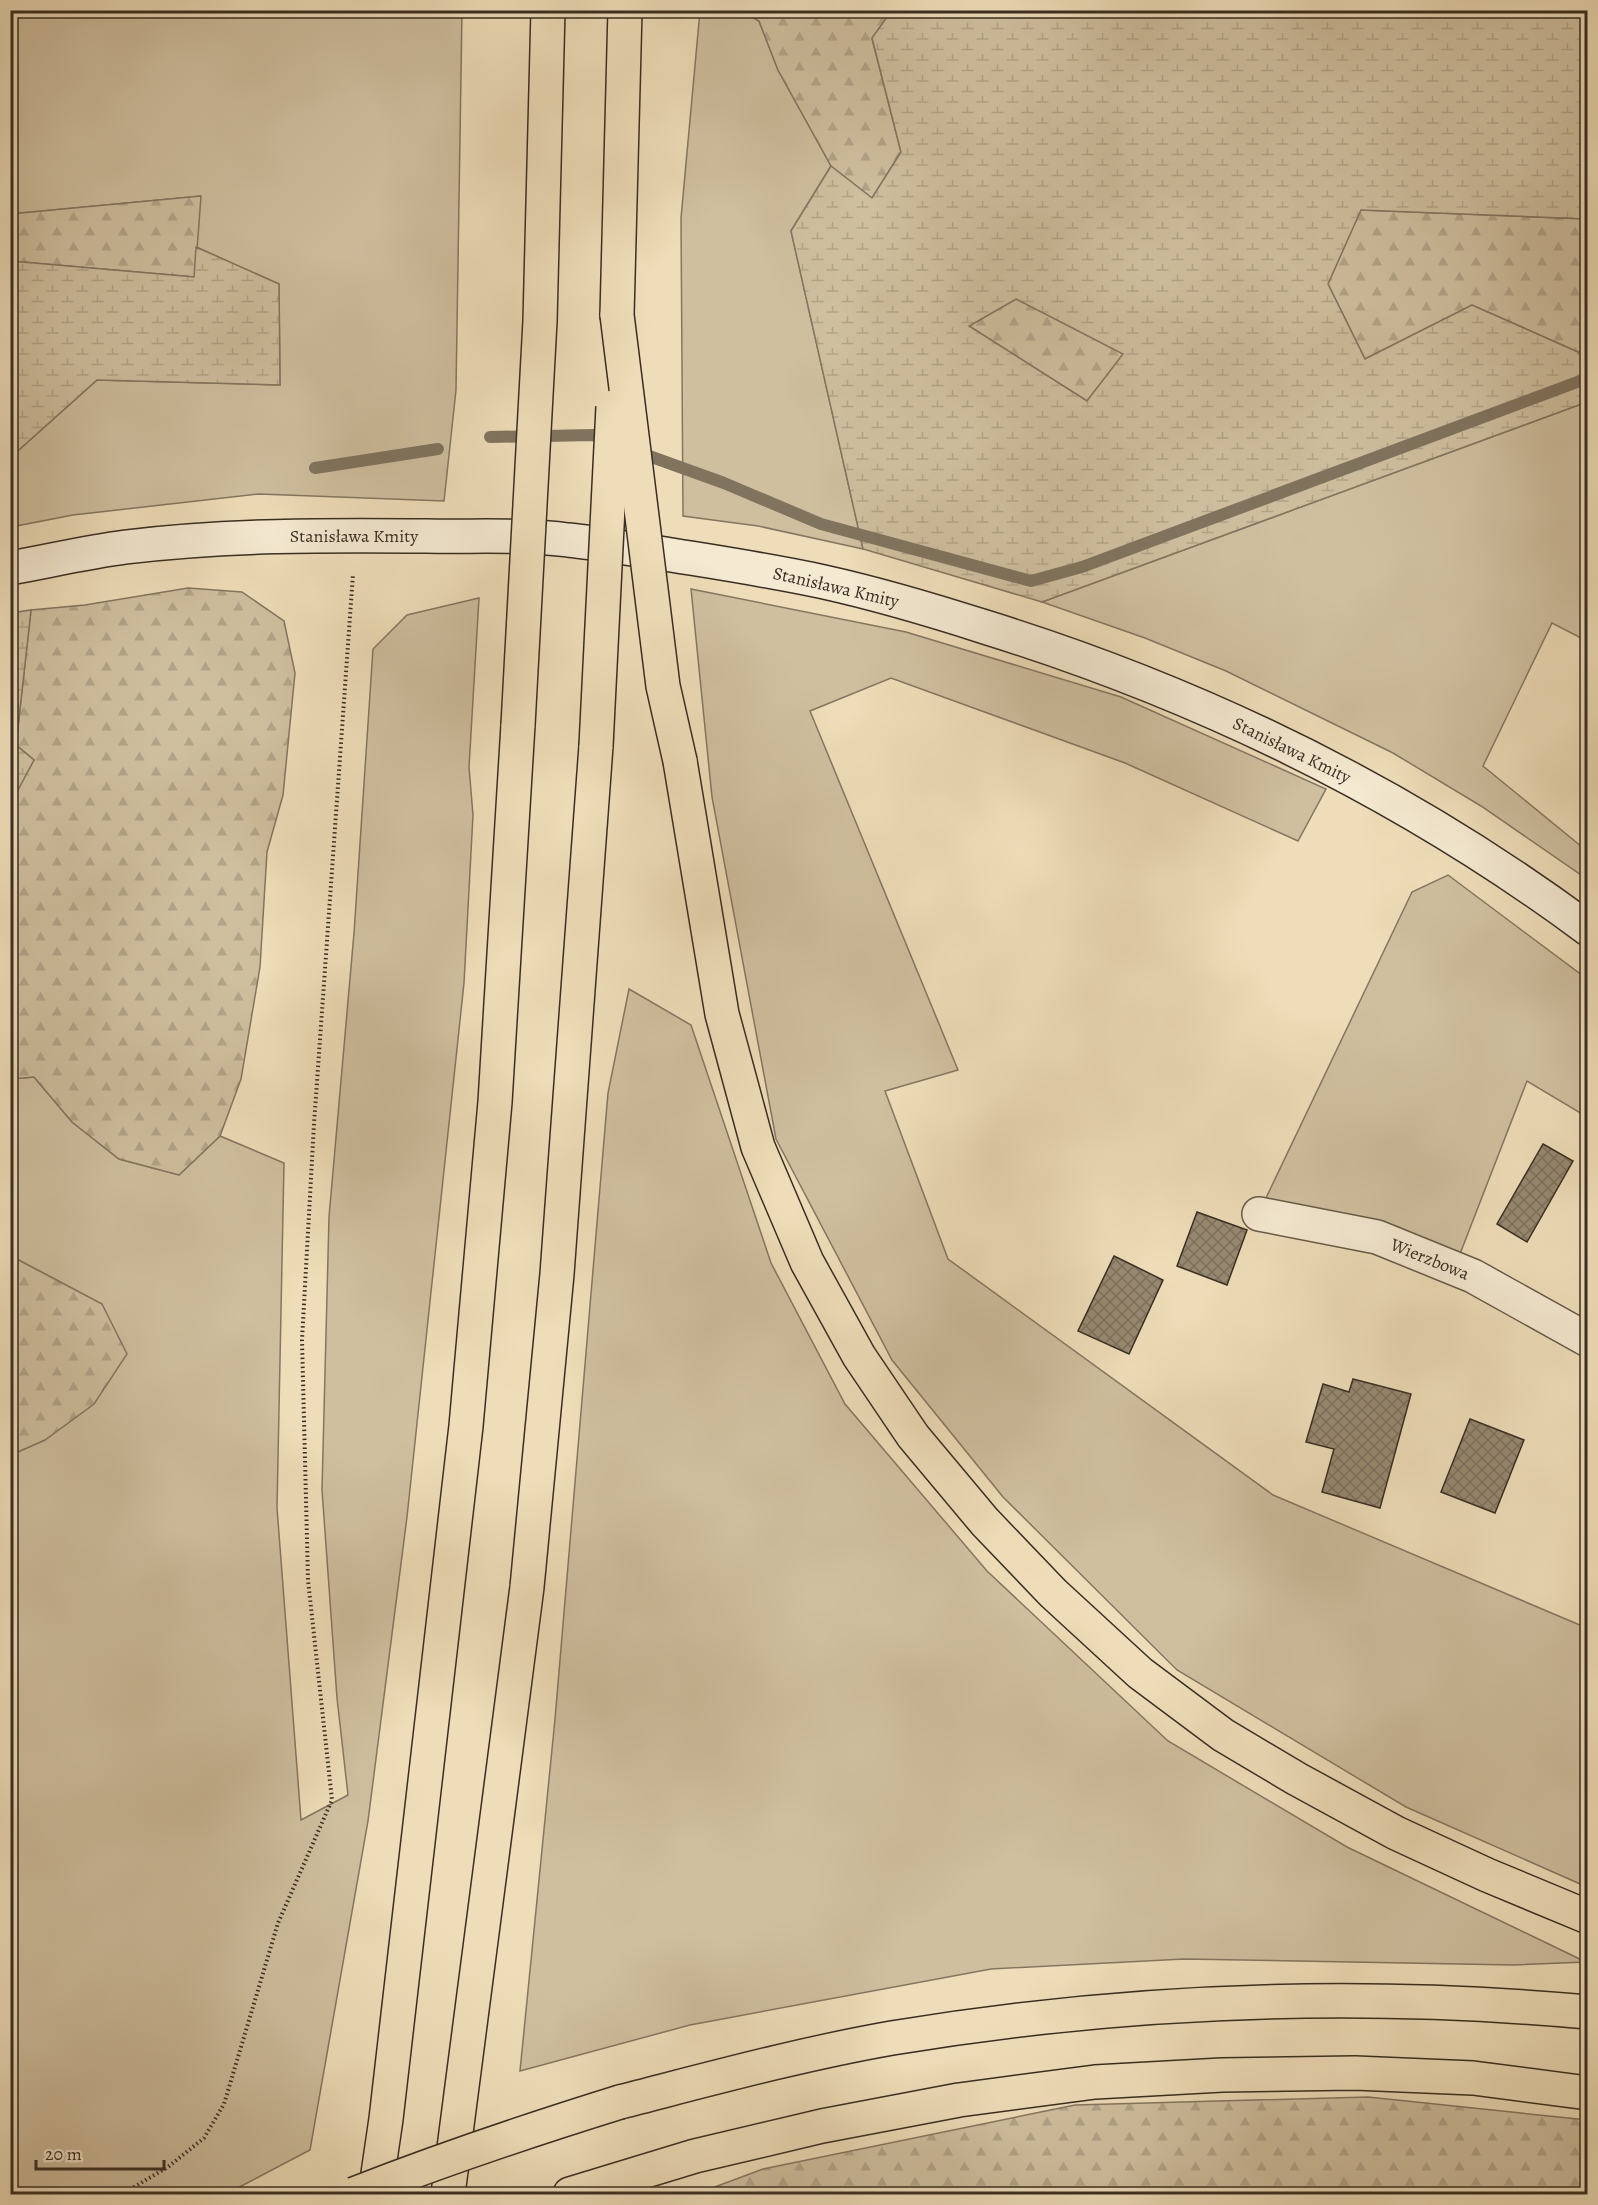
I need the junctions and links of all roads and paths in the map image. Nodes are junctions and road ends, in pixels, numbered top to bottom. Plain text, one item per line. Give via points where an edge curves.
1 (548, 10) edge
2 (626, 10) edge
3 (617, 315) junction
4 (356, 535) junction
5 (10, 568) edge
6 (1587, 929) edge
7 (1259, 1214) dead end
8 (1587, 1340) edge
9 (1587, 1917) edge
10 (1587, 2012) edge
11 (1587, 2093) edge
12 (122, 2194) edge
13 (354, 2194) edge
14 (375, 2194) edge
15 (448, 2194) edge
16 (570, 2194) edge

1 - 14 highway, bridge via 540,321 495,1102 466,1426
2 - 3 highway
3 - 9 highway, bridge via 663,686 680,761 722,1014 758,1147 807,1262 859,1356 913,1436 985,1522 1053,1593 1140,1673 1223,1735 1297,1779 1396,1833
3 - 15 highway, bridge via 596,746 557,1274 528,1575
4 - 5 main road, Stanisława Kmity via 242,536 164,543
4 - 6 main road, Stanisława Kmity via 566,539 666,554 825,583 1019,637 1178,696 1350,778 1495,865
4 - 12 path via 302,1340 308,1580 332,1800 278,1923 224,2104 204,2138 168,2167
7 - 8 main road, Wierzbowa via 1377,1237 1473,1276
10 - 13 highway, bridge via 1399,2001 1252,2002 1151,2007 891,2038 620,2102 432,2163
11 - 16 highway via 1473,2078 1355,2073 1095,2082 959,2100 822,2126 695,2156

